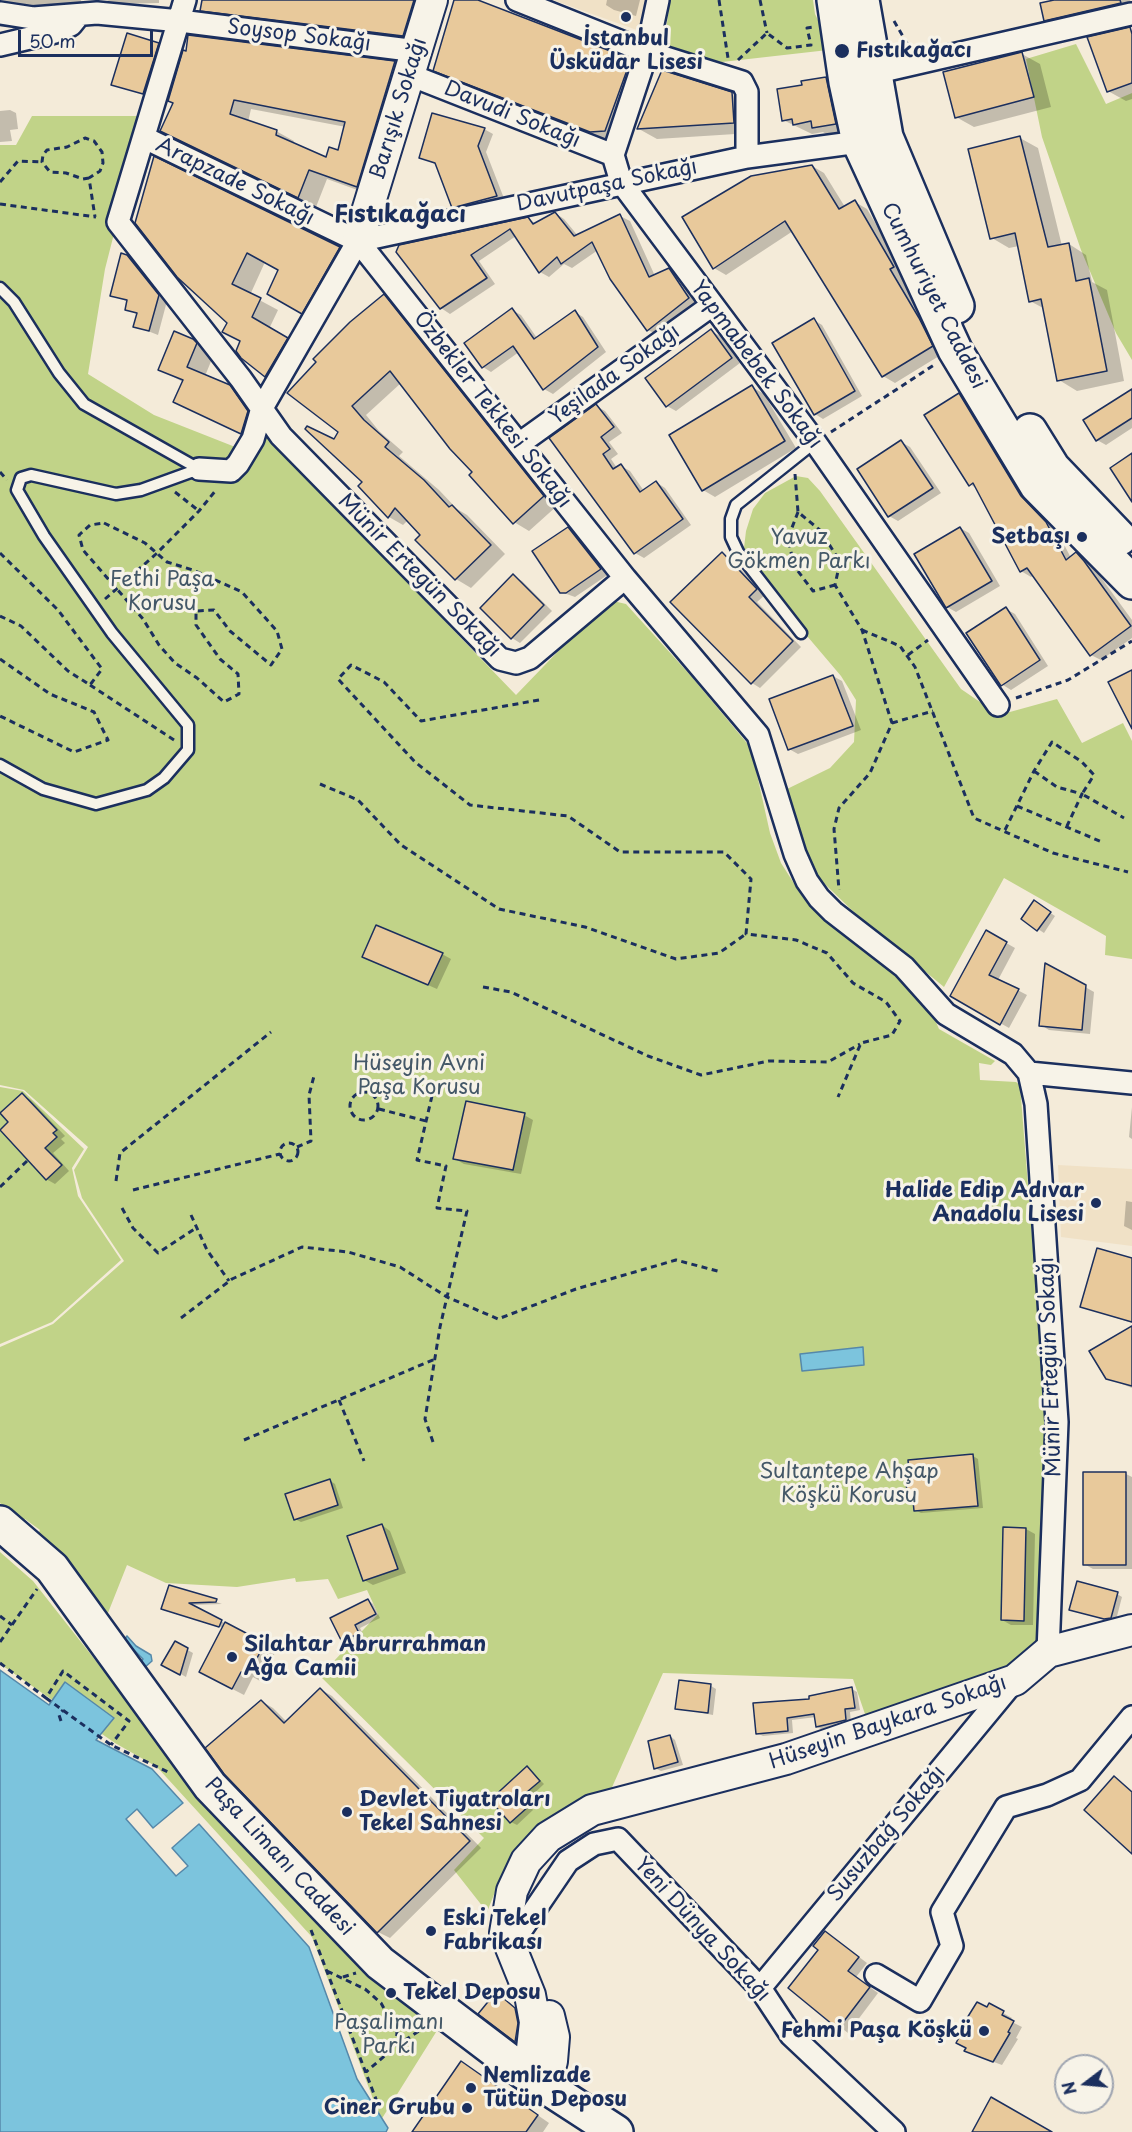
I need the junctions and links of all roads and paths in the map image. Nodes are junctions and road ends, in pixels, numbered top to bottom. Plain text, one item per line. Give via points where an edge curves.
1 (185, 0) edge
2 (432, 0) edge
3 (517, 0) edge
4 (658, 0) edge
5 (719, 0) edge
6 (760, 0) edge
7 (834, 0) edge
8 (862, 0) edge
9 (79, 8) edge
10 (1130, 10) edge
11 (0, 13) edge
12 (180, 21) junction
13 (894, 21) dead end
14 (767, 33) junction
15 (907, 43) dead end
16 (0, 45) edge
17 (811, 45) dead end
18 (647, 52) junction
19 (414, 63) junction
20 (727, 71) junction
21 (874, 73) junction
22 (145, 138) junction
23 (859, 142) junction
24 (613, 155) junction
25 (747, 157) junction
26 (42, 162) junction
27 (89, 178) junction
28 (0, 182) edge
29 (621, 182) junction
30 (0, 204) edge
31 (95, 217) junction
32 (118, 222) junction
33 (358, 241) junction
34 (0, 288) edge
35 (711, 306) junction
36 (955, 350) junction
37 (262, 408) junction
38 (815, 442) junction
39 (519, 444) junction
40 (793, 460) junction
41 (199, 469) junction
42 (231, 471) junction
43 (172, 489) dead end
44 (200, 511) junction
45 (798, 512) junction
46 (1125, 543) edge
47 (0, 553) edge
48 (156, 554) junction
49 (625, 579) junction
50 (1132, 582) edge
51 (835, 585) junction
52 (118, 589) junction
53 (94, 608) junction
54 (0, 616) edge
55 (945, 627) junction
56 (862, 630) junction
57 (801, 633) dead end
58 (1132, 641) edge
59 (908, 655) junction
60 (0, 659) edge
61 (90, 685) junction
62 (538, 700) dead end
63 (998, 705) joint
64 (933, 711) junction
65 (0, 716) edge
66 (892, 723) junction
67 (188, 750) junction
68 (0, 765) edge
69 (1034, 771) junction
70 (320, 784) dead end
71 (1082, 795) junction
72 (1017, 806) junction
73 (1124, 818) dead end
74 (1067, 826) junction
75 (1005, 830) junction
76 (1102, 842) dead end
77 (1128, 872) dead end
78 (845, 921) junction
79 (746, 934) junction
80 (483, 987) dead end
81 (271, 1032) dead end
82 (861, 1043) junction
83 (1029, 1072) junction
84 (314, 1076) dead end
85 (435, 1083) dead end
86 (1132, 1083) edge
87 (838, 1097) dead end
88 (378, 1108) junction
89 (426, 1121) junction
90 (297, 1147) junction
91 (280, 1154) junction
92 (28, 1161) dead end
93 (116, 1181) dead end
94 (0, 1187) edge
95 (133, 1191) dead end
96 (122, 1208) dead end
97 (191, 1215) dead end
98 (196, 1228) junction
99 (721, 1272) dead end
100 (229, 1281) junction
101 (447, 1297) junction
102 (181, 1318) dead end
103 (435, 1359) junction
104 (339, 1400) junction
105 (244, 1440) dead end
106 (433, 1442) dead end
107 (364, 1461) dead end
108 (0, 1523) edge
109 (52, 1568) junction
110 (0, 1616) edge
111 (12, 1625) junction
112 (1132, 1630) edge
113 (0, 1642) edge
114 (1048, 1652) junction
115 (0, 1663) edge
116 (1015, 1680) junction
117 (46, 1698) junction
118 (63, 1710) junction
119 (1132, 1717) edge
120 (60, 1721) dead end
121 (111, 1745) junction
122 (176, 1780) dead end
123 (310, 1927) dead end
124 (512, 1933) junction
125 (327, 1971) junction
126 (876, 1975) dead end
127 (760, 1988) junction
128 (445, 2014) junction
129 (396, 2046) junction
130 (366, 2072) junction
131 (535, 2080) junction
132 (379, 2108) dead end
133 (616, 2132) edge
134 (894, 2132) edge

1 - 12 street
2 - 19 street, Barışık Sokağı
3 - 18 street
4 - 18 street
5 - 20 path
6 - 14 path
7 - 23 main road, Cumhuriyet Caddesi
8 - 21 main road, Cumhuriyet Caddesi
9 - 11 street, Soysop Sokağı via 33,18
9 - 12 street, Soysop Sokağı via 97,14
9 - 16 street via 71,25
10 - 21 street
12 - 19 street, Soysop Sokağı
12 - 22 street
13 - 15 path
14 - 17 path via 787,48
14 - 20 path
18 - 20 street
18 - 24 street
19 - 24 street, Davudi Sokağı
19 - 33 street, Barışık Sokağı
20 - 25 street via 742,82 747,92
21 - 46 main road, Cumhuriyet Caddesi via 886,137 969,333 1053,468
22 - 32 street
22 - 33 street, Arapzade Sokağı
23 - 25 street, Davutpaşa Sokağı
23 - 36 main road, Cumhuriyet Caddesi
24 - 29 street, Yapmabebek Sokağı
25 - 29 street, Davutpaşa Sokağı
26 - 27 path via 50,172
26 - 27 path via 47,150 67,147 85,138 94,141 102,152 103,163 100,171
26 - 28 path via 18,161
27 - 31 path
29 - 33 street, Davutpaşa Sokağı
29 - 35 street, Yapmabebek Sokağı
30 - 31 path
31 - 32 path
32 - 37 street, Münir Ertegün Sokağı
33 - 37 street, Barışık Sokağı
33 - 39 street, Özbekler Tekkesi Sokağı
34 - 41 lane via 14,302 59,373 84,404
35 - 38 street, Yapmabebek Sokağı
35 - 39 street, Yeşilada Sokağı
36 - 38 path
36 - 50 main road, Cumhuriyet Caddesi via 1037,486
37 - 42 street, Barışık Sokağı via 254,439
37 - 49 street, Münir Ertegün Sokağı via 281,436 500,659 516,663 530,658
38 - 40 lane
38 - 55 street, Yapmabebek Sokağı
39 - 49 street, Özbekler Tekkesi Sokağı
40 - 45 path
40 - 57 lane via 736,505 730,529 738,552
41 - 42 street
41 - 53 lane via 141,490 116,494 31,475 21,478 17,490 22,501
42 - 44 path
43 - 44 path
44 - 48 path
45 - 51 path via 821,531 840,562
45 - 51 path via 788,538 794,566 813,591
47 - 61 path via 58,610 102,669
48 - 52 path
48 - 52 path via 126,532 105,523 84,530 79,535 83,550
48 - 52 path via 242,592 277,631 282,649 271,665 230,631 214,610 196,611 196,625 220,659 238,674 240,693 224,702 175,663
49 - 78 street via 758,735 795,855 807,881 819,898
51 - 56 path
52 - 53 path
53 - 67 lane via 188,725
54 - 61 path via 21,626 68,671
55 - 59 path
55 - 63 street, Yapmabebek Sokağı
56 - 59 path via 900,646
56 - 66 path
58 - 63 path via 1068,680
59 - 64 path
60 - 65 path via 50,694 94,712 108,740 74,752
61 - 67 path
62 - 79 path via 421,721 384,682 351,664 338,680 415,762 470,805 568,816 620,852 724,852 751,879
64 - 66 path
64 - 75 path via 974,818
66 - 78 path via 870,773 839,808 834,829 836,875
67 - 68 lane via 164,778 147,790 96,804 43,789
69 - 71 path via 1057,787
69 - 71 path via 1052,742 1094,775
69 - 72 path
70 - 79 path via 358,800 401,846 499,909 585,927 676,959 719,953
71 - 73 path
71 - 74 path
72 - 74 path
72 - 75 path
74 - 76 path
75 - 77 path via 1053,853
78 - 83 street via 904,967 946,1014 1013,1054
79 - 82 path via 796,940 827,953 853,983 886,1002 900,1021 892,1035
80 - 82 path via 511,992 648,1056 701,1075 769,1061 828,1062
81 - 93 path via 120,1153
82 - 87 path
83 - 86 street
83 - 114 street, Münir Ertegün Sokağı via 1036,1104 1058,1422
84 - 90 path via 308,1105 311,1141
85 - 89 path
88 - 88 path via 373,1117 360,1120 350,1111 350,1101 365,1091 377,1099
88 - 89 path
89 - 101 path via 417,1160 446,1166 437,1208 467,1211
90 - 91 path via 286,1143
90 - 91 path via 294,1160 285,1160
91 - 95 path
92 - 94 path
96 - 98 path via 134,1228 158,1253
97 - 98 path
98 - 100 path
99 - 101 path via 676,1260 576,1289 498,1318
100 - 101 path via 302,1247 348,1251 400,1267
100 - 102 path
101 - 103 path
103 - 104 path
103 - 106 path via 425,1419
104 - 105 path
104 - 107 path
108 - 109 main road, Paşa Limanı Caddesi
109 - 111 path
109 - 128 main road, Paşa Limanı Caddesi via 210,1786 380,1963
110 - 111 path
111 - 113 path
112 - 114 street, Hüseyin Baykara Sokağı
114 - 116 street, Hüseyin Baykara Sokağı
115 - 117 path
116 - 124 street, Hüseyin Baykara Sokağı via 786,1759 592,1810 548,1837 526,1860 512,1891
116 - 127 street, Susuzbağ Sokağı
117 - 118 path
117 - 121 path via 63,1671 129,1721
118 - 120 path
118 - 121 path
119 - 126 street via 1080,1780 1006,1807 942,1912 952,1946 920,2001
121 - 122 path via 168,1772
123 - 125 path
124 - 127 street, Yeni Dünya Sokağı via 568,1861 594,1844 618,1839
124 - 131 street, Hüseyin Baykara Sokağı via 535,2022
125 - 129 path via 365,1989 381,2003 397,2032
125 - 130 path
127 - 134 street, Yeni Dünya Sokağı via 791,2035
128 - 129 path via 435,2027 424,2027
128 - 131 main road, Paşa Limanı Caddesi
129 - 130 path
130 - 132 path
131 - 133 main road, Paşa Limanı Caddesi

